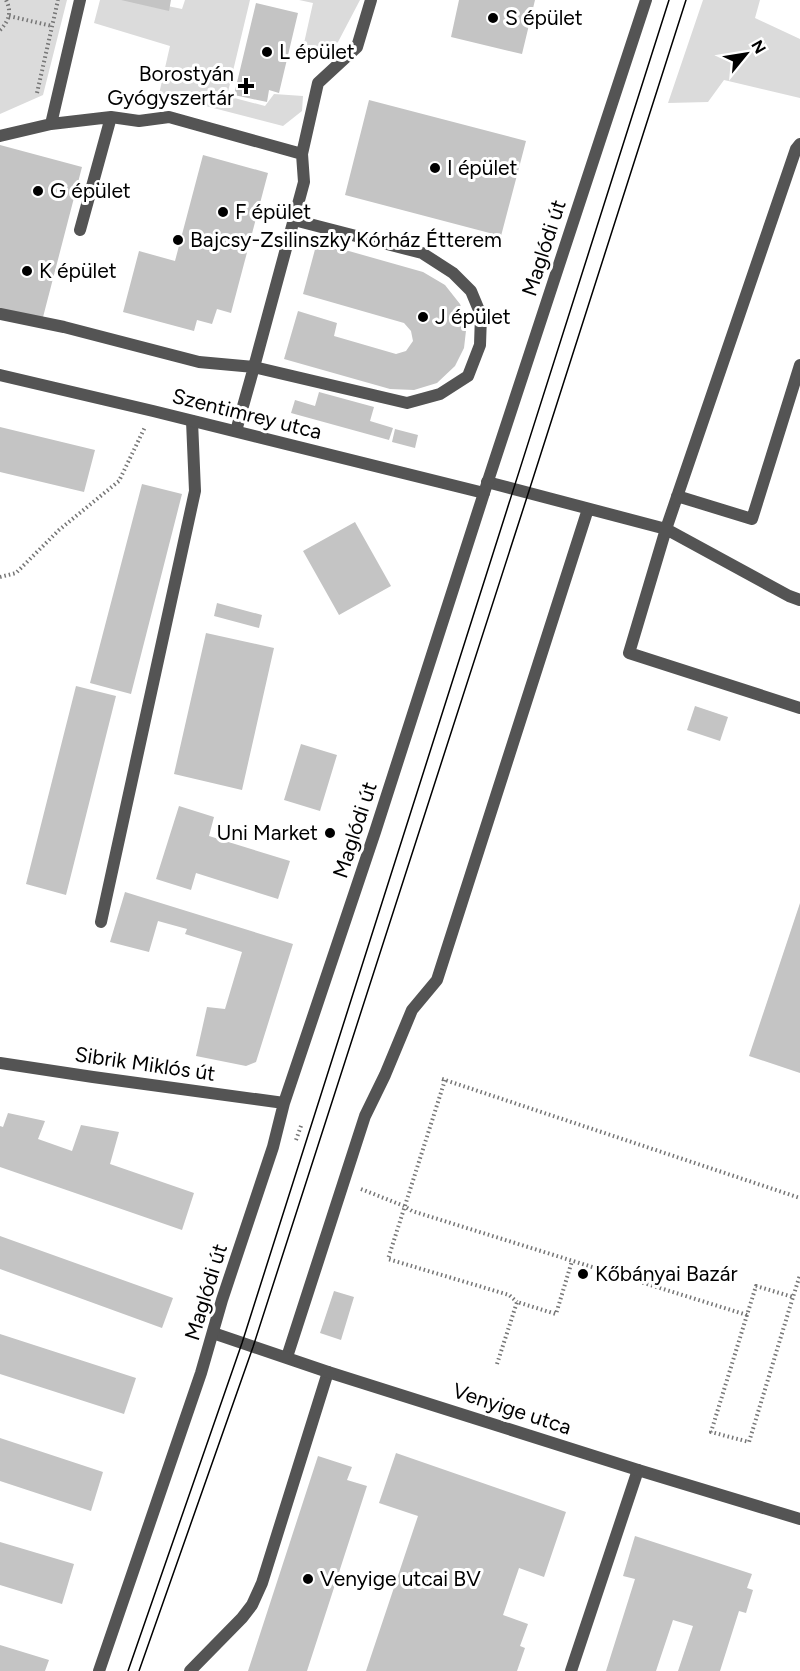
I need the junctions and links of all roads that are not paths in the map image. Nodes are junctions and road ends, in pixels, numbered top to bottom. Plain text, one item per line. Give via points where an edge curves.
1 (81, 0) edge
2 (371, 0) edge
3 (646, 0) edge
4 (111, 117) junction
5 (51, 124) junction
6 (0, 136) edge
7 (800, 144) edge
8 (302, 154) junction
9 (294, 220) junction
10 (80, 230) dead end
11 (0, 314) edge
12 (800, 365) edge
13 (254, 367) junction
14 (0, 375) edge
15 (192, 421) junction
16 (236, 431) junction
17 (485, 488) junction
18 (677, 495) junction
19 (588, 509) junction
20 (666, 529) junction
21 (800, 600) edge
22 (800, 708) edge
23 (101, 921) dead end
24 (0, 1063) edge
25 (284, 1102) junction
26 (213, 1333) junction
27 (287, 1358) junction
28 (328, 1372) junction
29 (638, 1470) junction
30 (800, 1519) edge
31 (99, 1671) edge
32 (190, 1671) edge
33 (571, 1671) edge

1 - 5 street
2 - 8 street via 357,47 318,83
3 - 17 street, Maglódi út
4 - 5 street
4 - 8 street via 140,121 169,117
4 - 10 street
5 - 6 street
7 - 18 street
8 - 9 street via 304,182
9 - 13 street
9 - 13 street via 422,252 471,291 481,315 480,345 468,376 440,394 407,403
11 - 13 street via 199,362
12 - 18 street via 752,519
13 - 16 street
14 - 15 street, Szentimrey utca
15 - 16 street, Szentimrey utca
15 - 23 street via 195,491
16 - 17 street, Szentimrey utca
17 - 19 street, Szentimrey utca
17 - 25 street, Maglódi út
18 - 20 street
19 - 20 street, Szentimrey utca
19 - 27 street via 437,980 412,1010 365,1116
20 - 21 street, Szentimrey utca
20 - 22 street via 629,653
24 - 25 street, Sibrik Miklós út
25 - 26 street, Maglódi út
26 - 27 street, Venyige utca
26 - 31 street, Maglódi út
27 - 28 street, Venyige utca
28 - 29 street, Venyige utca
28 - 32 street via 252,1605
29 - 30 street, Venyige utca
29 - 33 street

